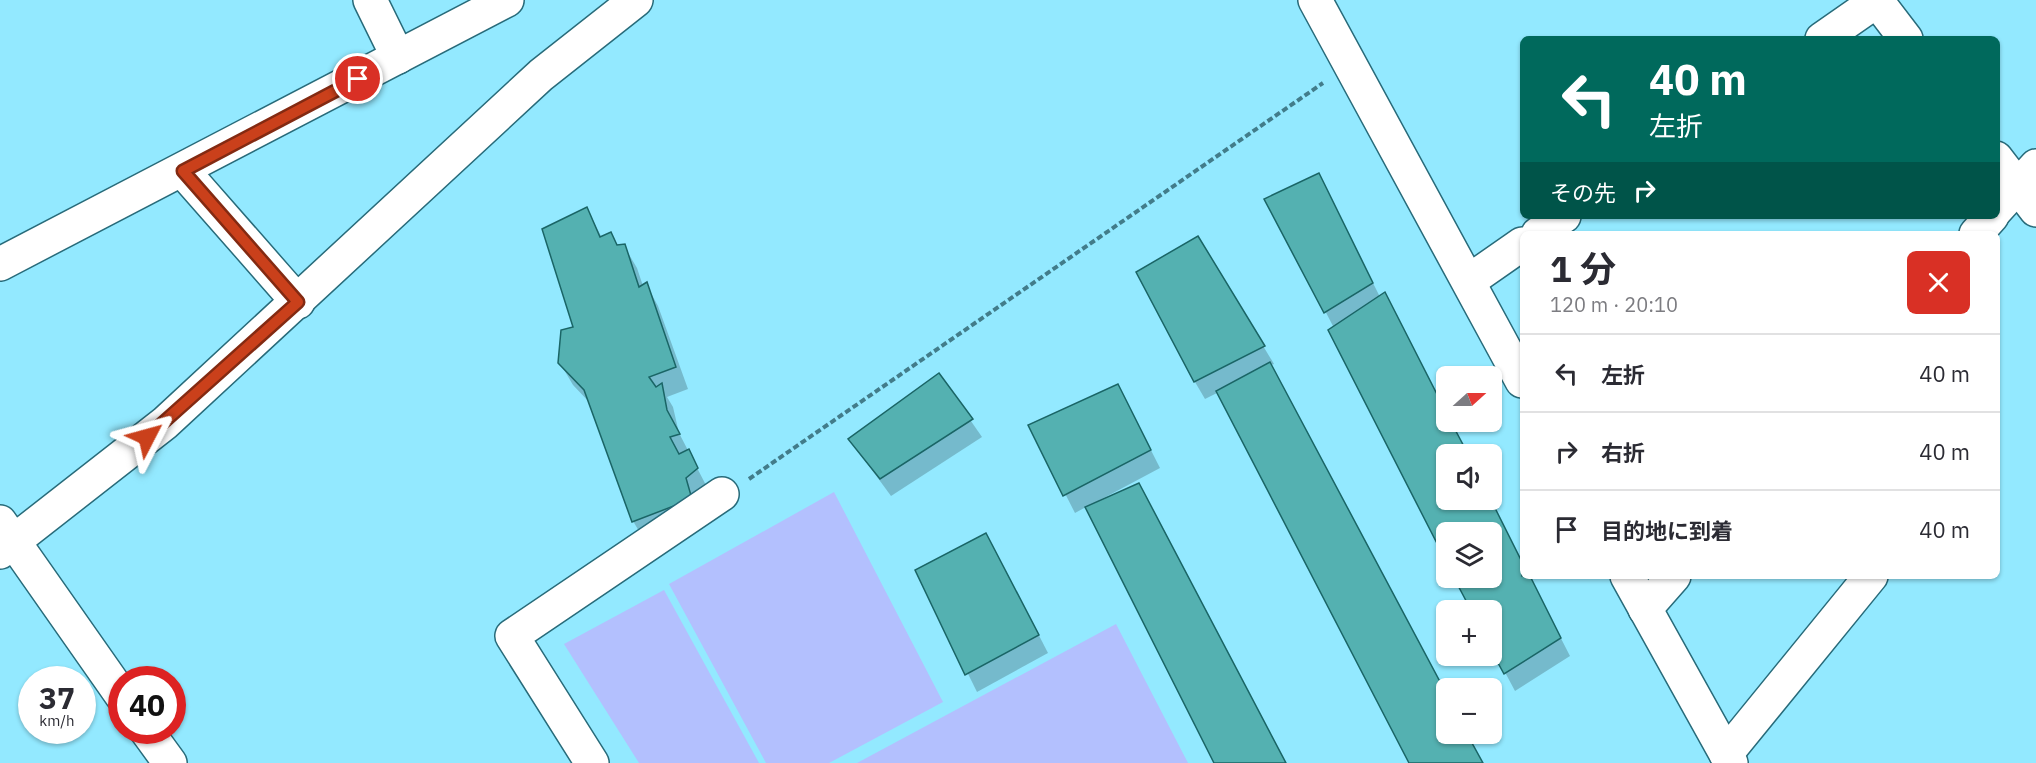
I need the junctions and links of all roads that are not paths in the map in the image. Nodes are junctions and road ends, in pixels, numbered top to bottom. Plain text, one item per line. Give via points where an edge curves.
1 (370, 0) edge
2 (507, 0) edge
3 (636, 0) edge
4 (1315, 0) edge
5 (1878, 1) edge
6 (1826, 36) edge
7 (1904, 36) edge
8 (398, 57) junction
9 (2000, 161) edge
10 (183, 171) junction
11 (2030, 187) edge
12 (2000, 207) edge
13 (1560, 219) edge
14 (1989, 219) edge
15 (1542, 231) edge
16 (1979, 231) edge
17 (1520, 245) edge
18 (0, 264) edge
19 (1469, 281) junction
20 (298, 302) junction
21 (1520, 377) edge
22 (722, 494) road end
23 (5, 539) edge
24 (1629, 579) edge
25 (1671, 579) edge
26 (1869, 579) edge
27 (1645, 609) junction
28 (108, 677) edge
29 (156, 744) edge
30 (1728, 759) edge
31 (170, 763) edge
32 (592, 763) edge

1 - 8 street
2 - 8 street
3 - 20 street via 541,75
4 - 19 street
5 - 6 street
5 - 7 street
8 - 10 street
9 - 11 street
10 - 18 street
10 - 20 street
11 - 12 street
13 - 15 street
14 - 16 street
17 - 19 street
19 - 21 street
20 - 23 street via 165,423
22 - 32 street via 512,636
23 - 28 street
24 - 27 street
25 - 27 street
26 - 30 street
27 - 30 street
29 - 31 street

